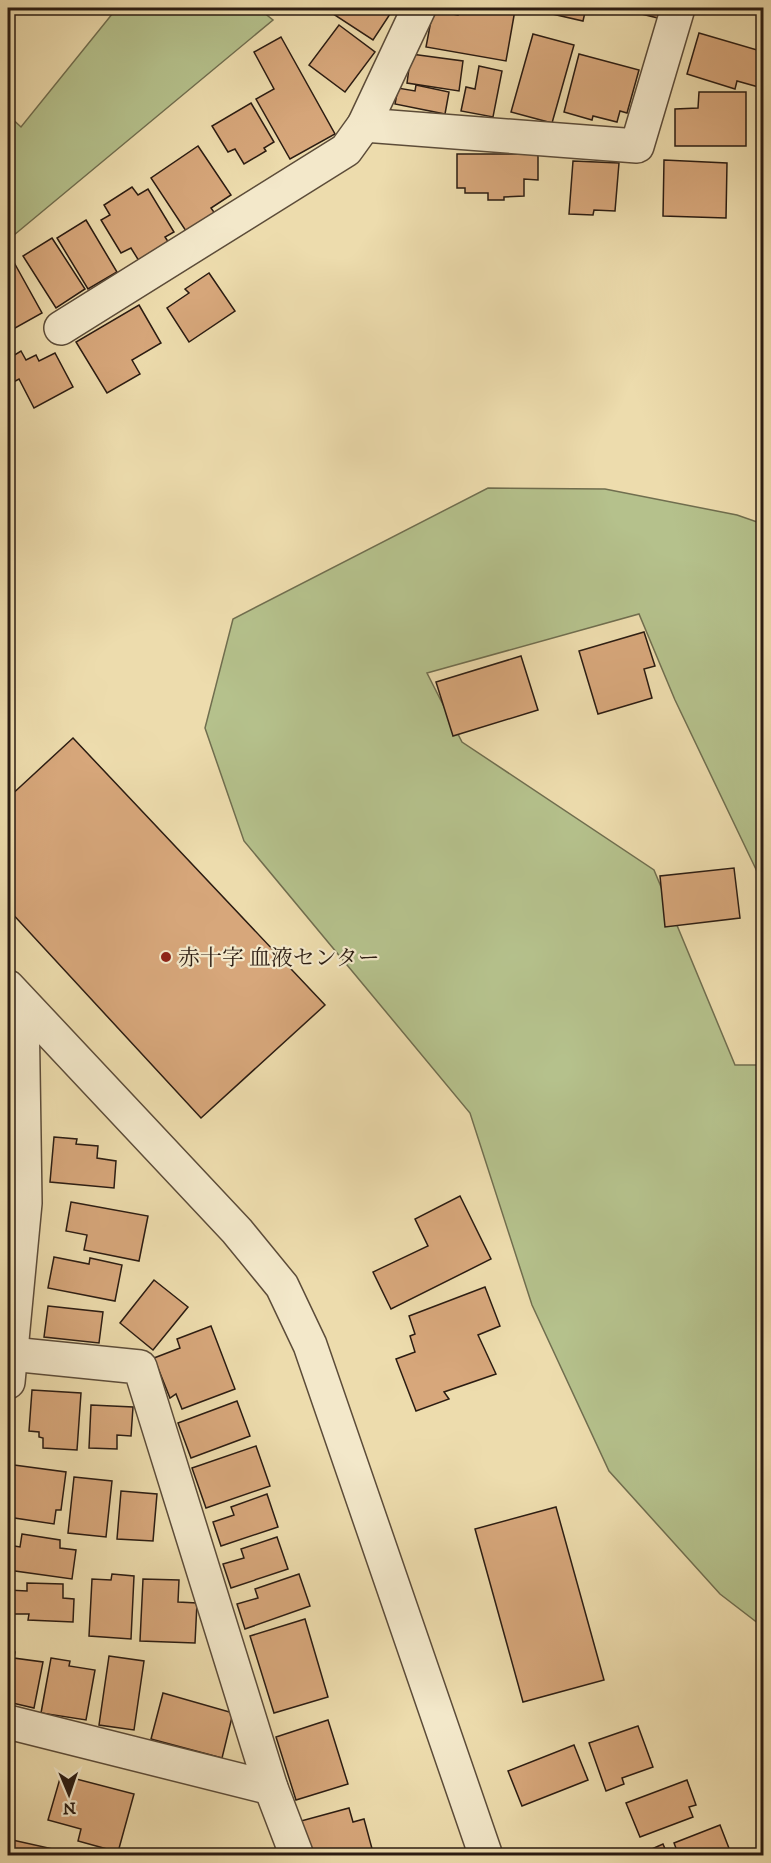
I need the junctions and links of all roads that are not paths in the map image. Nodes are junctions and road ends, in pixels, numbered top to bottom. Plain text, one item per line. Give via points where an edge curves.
1 (419, 8) edge
2 (678, 8) edge
3 (364, 125) junction
4 (61, 328) dead end
5 (15, 996) edge
6 (9, 1368) edge
7 (8, 1722) edge
8 (271, 1788) junction
9 (297, 1856) edge
10 (486, 1856) edge

1 - 3 street
2 - 3 street via 638,146
3 - 4 street via 346,150
5 - 6 street via 25,1203
5 - 10 street via 237,1231 282,1286 310,1345
6 - 8 street via 140,1367
7 - 8 street
8 - 9 street

